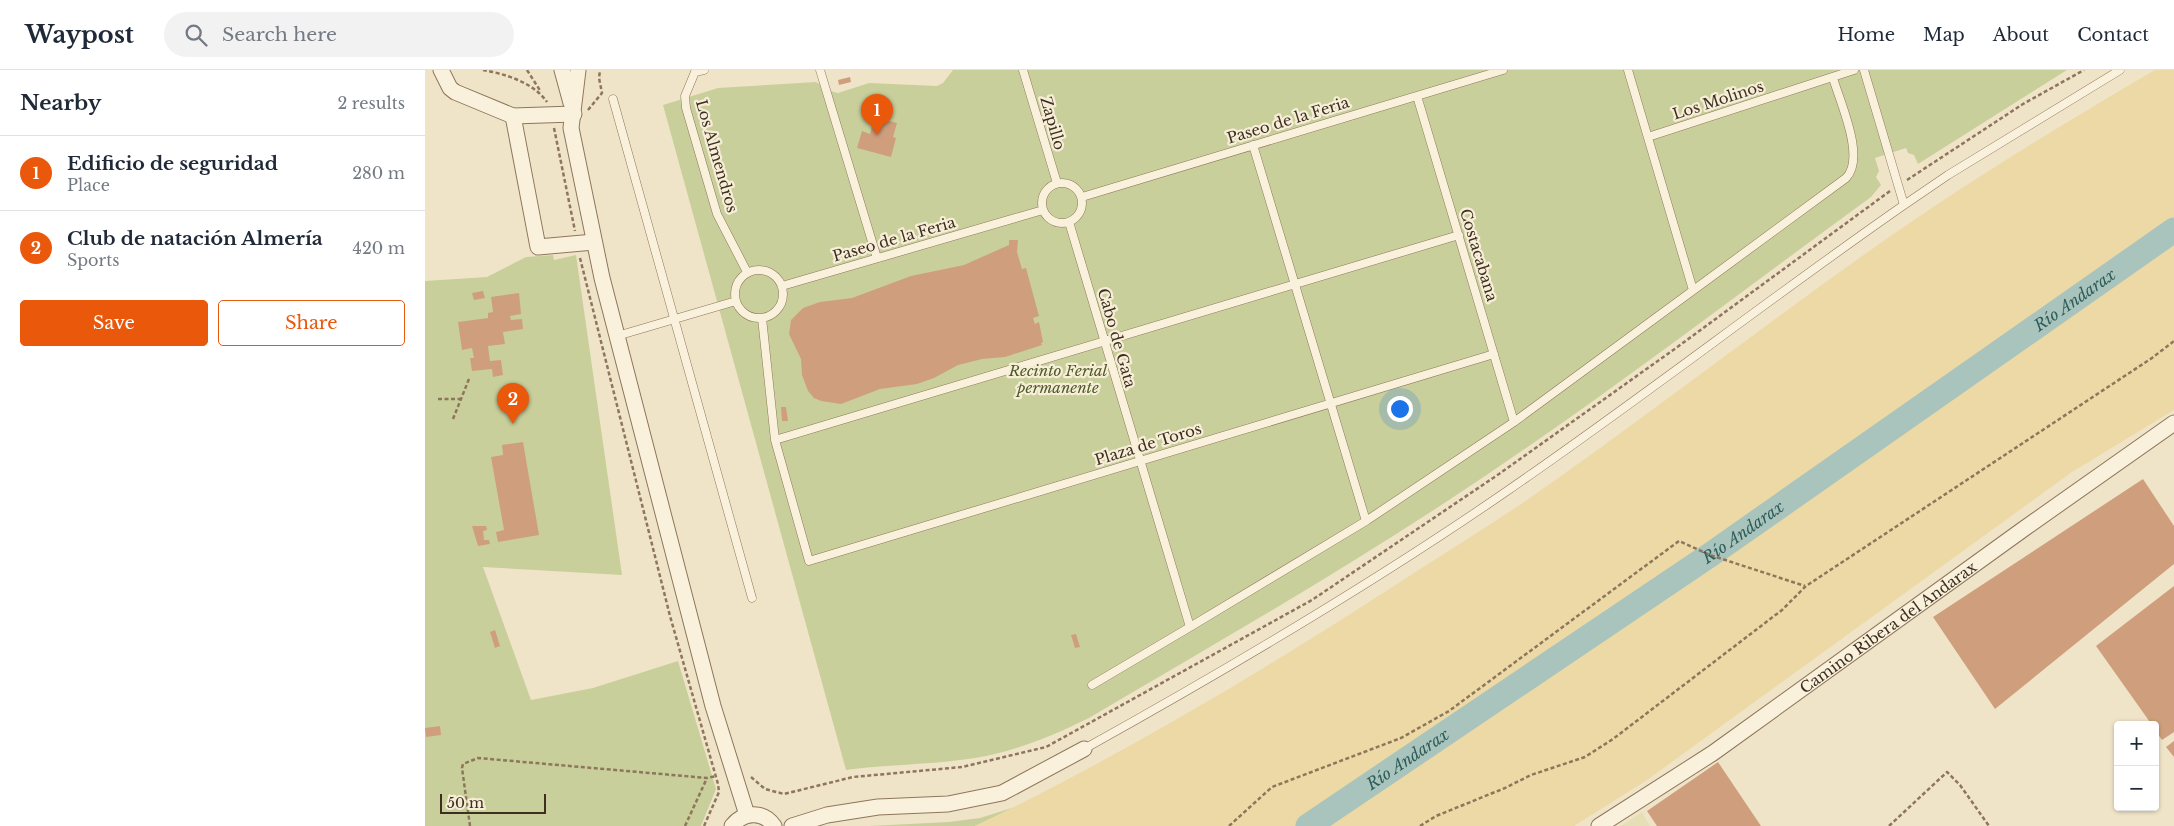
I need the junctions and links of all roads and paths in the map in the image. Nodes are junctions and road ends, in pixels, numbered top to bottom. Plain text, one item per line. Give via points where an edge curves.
1 (441, 70) edge
2 (483, 70) edge
3 (527, 70) edge
4 (562, 70) edge
5 (578, 70) edge
6 (600, 70) edge
7 (704, 70) edge
8 (820, 70) edge
9 (1023, 70) edge
10 (1503, 70) edge
11 (1628, 70) edge
12 (1853, 70) edge
13 (1864, 70) edge
14 (2120, 70) edge
15 (1833, 78) junction
16 (543, 96) junction
17 (1417, 96) junction
18 (613, 99) dead end
19 (551, 114) junction
20 (580, 115) junction
21 (513, 116) junction
22 (1648, 137) junction
23 (1253, 145) junction
24 (1057, 183) junction
25 (1082, 197) junction
26 (1904, 205) junction
27 (1043, 210) junction
28 (1069, 222) junction
29 (575, 231) dead end
30 (1459, 236) junction
31 (594, 242) junction
32 (580, 257) dead end
33 (877, 258) junction
34 (747, 272) junction
35 (1296, 285) junction
36 (782, 286) junction
37 (1693, 290) junction
38 (736, 301) junction
39 (762, 318) junction
40 (673, 319) junction
41 (617, 336) junction
42 (2174, 341) edge
43 (1104, 342) junction
44 (1495, 354) junction
45 (469, 379) dead end
46 (461, 398) junction
47 (438, 399) dead end
48 (1331, 404) junction
49 (453, 419) dead end
50 (1514, 422) junction
51 (2174, 423) edge
52 (775, 440) junction
53 (1139, 460) junction
54 (1366, 521) junction
55 (1805, 586) junction
56 (752, 598) dead end
57 (1190, 627) junction
58 (1092, 685) dead end
59 (1084, 749) joint
60 (716, 776) junction
61 (707, 778) junction
62 (747, 815) junction
63 (470, 826) edge
64 (685, 826) edge
65 (704, 826) edge
66 (732, 826) edge
67 (774, 826) edge
68 (792, 826) edge
69 (1229, 826) edge
70 (1420, 826) edge
71 (1599, 826) edge
72 (1889, 826) edge
73 (1989, 826) edge

1 - 21 street via 455,92
2 - 16 path via 515,78
3 - 16 path
4 - 20 street
5 - 20 street
6 - 20 path via 602,93
7 - 34 lane, Los Almendros via 695,72 685,96 687,114 717,214
8 - 33 lane
9 - 24 lane, Zapillo
10 - 17 lane, Paseo de la Feria
11 - 22 lane
12 - 15 lane, Los Molinos
13 - 26 lane
14 - 26 lane
15 - 22 lane, Los Molinos
15 - 37 lane via 1855,151 1851,174
16 - 19 path
17 - 23 lane, Paseo de la Feria
17 - 30 lane, Costacabana
18 - 40 lane
19 - 20 street
19 - 21 street
19 - 29 path
20 - 31 street via 571,128
21 - 31 street via 538,247
22 - 37 lane
23 - 25 lane, Paseo de la Feria
23 - 35 lane
24 - 25 lane via 1073,185
24 - 27 lane via 1044,193
25 - 28 lane via 1081,211
26 - 59 lane via 1506,492 1224,671
27 - 28 lane via 1054,222
27 - 33 lane, Paseo de la Feria
28 - 43 lane, Cabo de Gata
30 - 35 lane
30 - 44 lane, Costacabana
31 - 41 street
32 - 60 path via 670,616
33 - 36 lane, Paseo de la Feria
34 - 36 lane via 769,271
34 - 38 lane via 736,286
35 - 43 lane
35 - 48 lane
36 - 39 lane via 780,306
37 - 50 lane
38 - 39 lane via 744,313
38 - 40 lane
39 - 52 lane
40 - 41 lane
40 - 56 lane
41 - 62 street via 713,706
42 - 55 path
43 - 52 lane
43 - 53 lane, Cabo de Gata
44 - 48 lane, Plaza de Toros
44 - 50 lane, Costacabana
45 - 46 path
46 - 47 path
46 - 49 path
48 - 53 lane, Plaza de Toros
48 - 54 lane
50 - 54 lane
51 - 71 street, Camino Ribera del Andarax via 1713,753
52 - 53 lane, Plaza de Toros via 809,561
53 - 57 lane, Cabo de Gata
54 - 57 lane
55 - 69 path via 1710,555 1679,541 1449,712 1401,738 1272,787
55 - 70 path via 1782,610 1585,757 1531,775
57 - 58 lane
59 - 68 street via 1002,793 948,804 878,807
60 - 61 path
60 - 65 path via 719,792
61 - 63 path via 478,758 469,760 462,768
61 - 64 path
62 - 66 street
62 - 67 street via 763,816
72 - 73 path via 1947,772 1961,784

